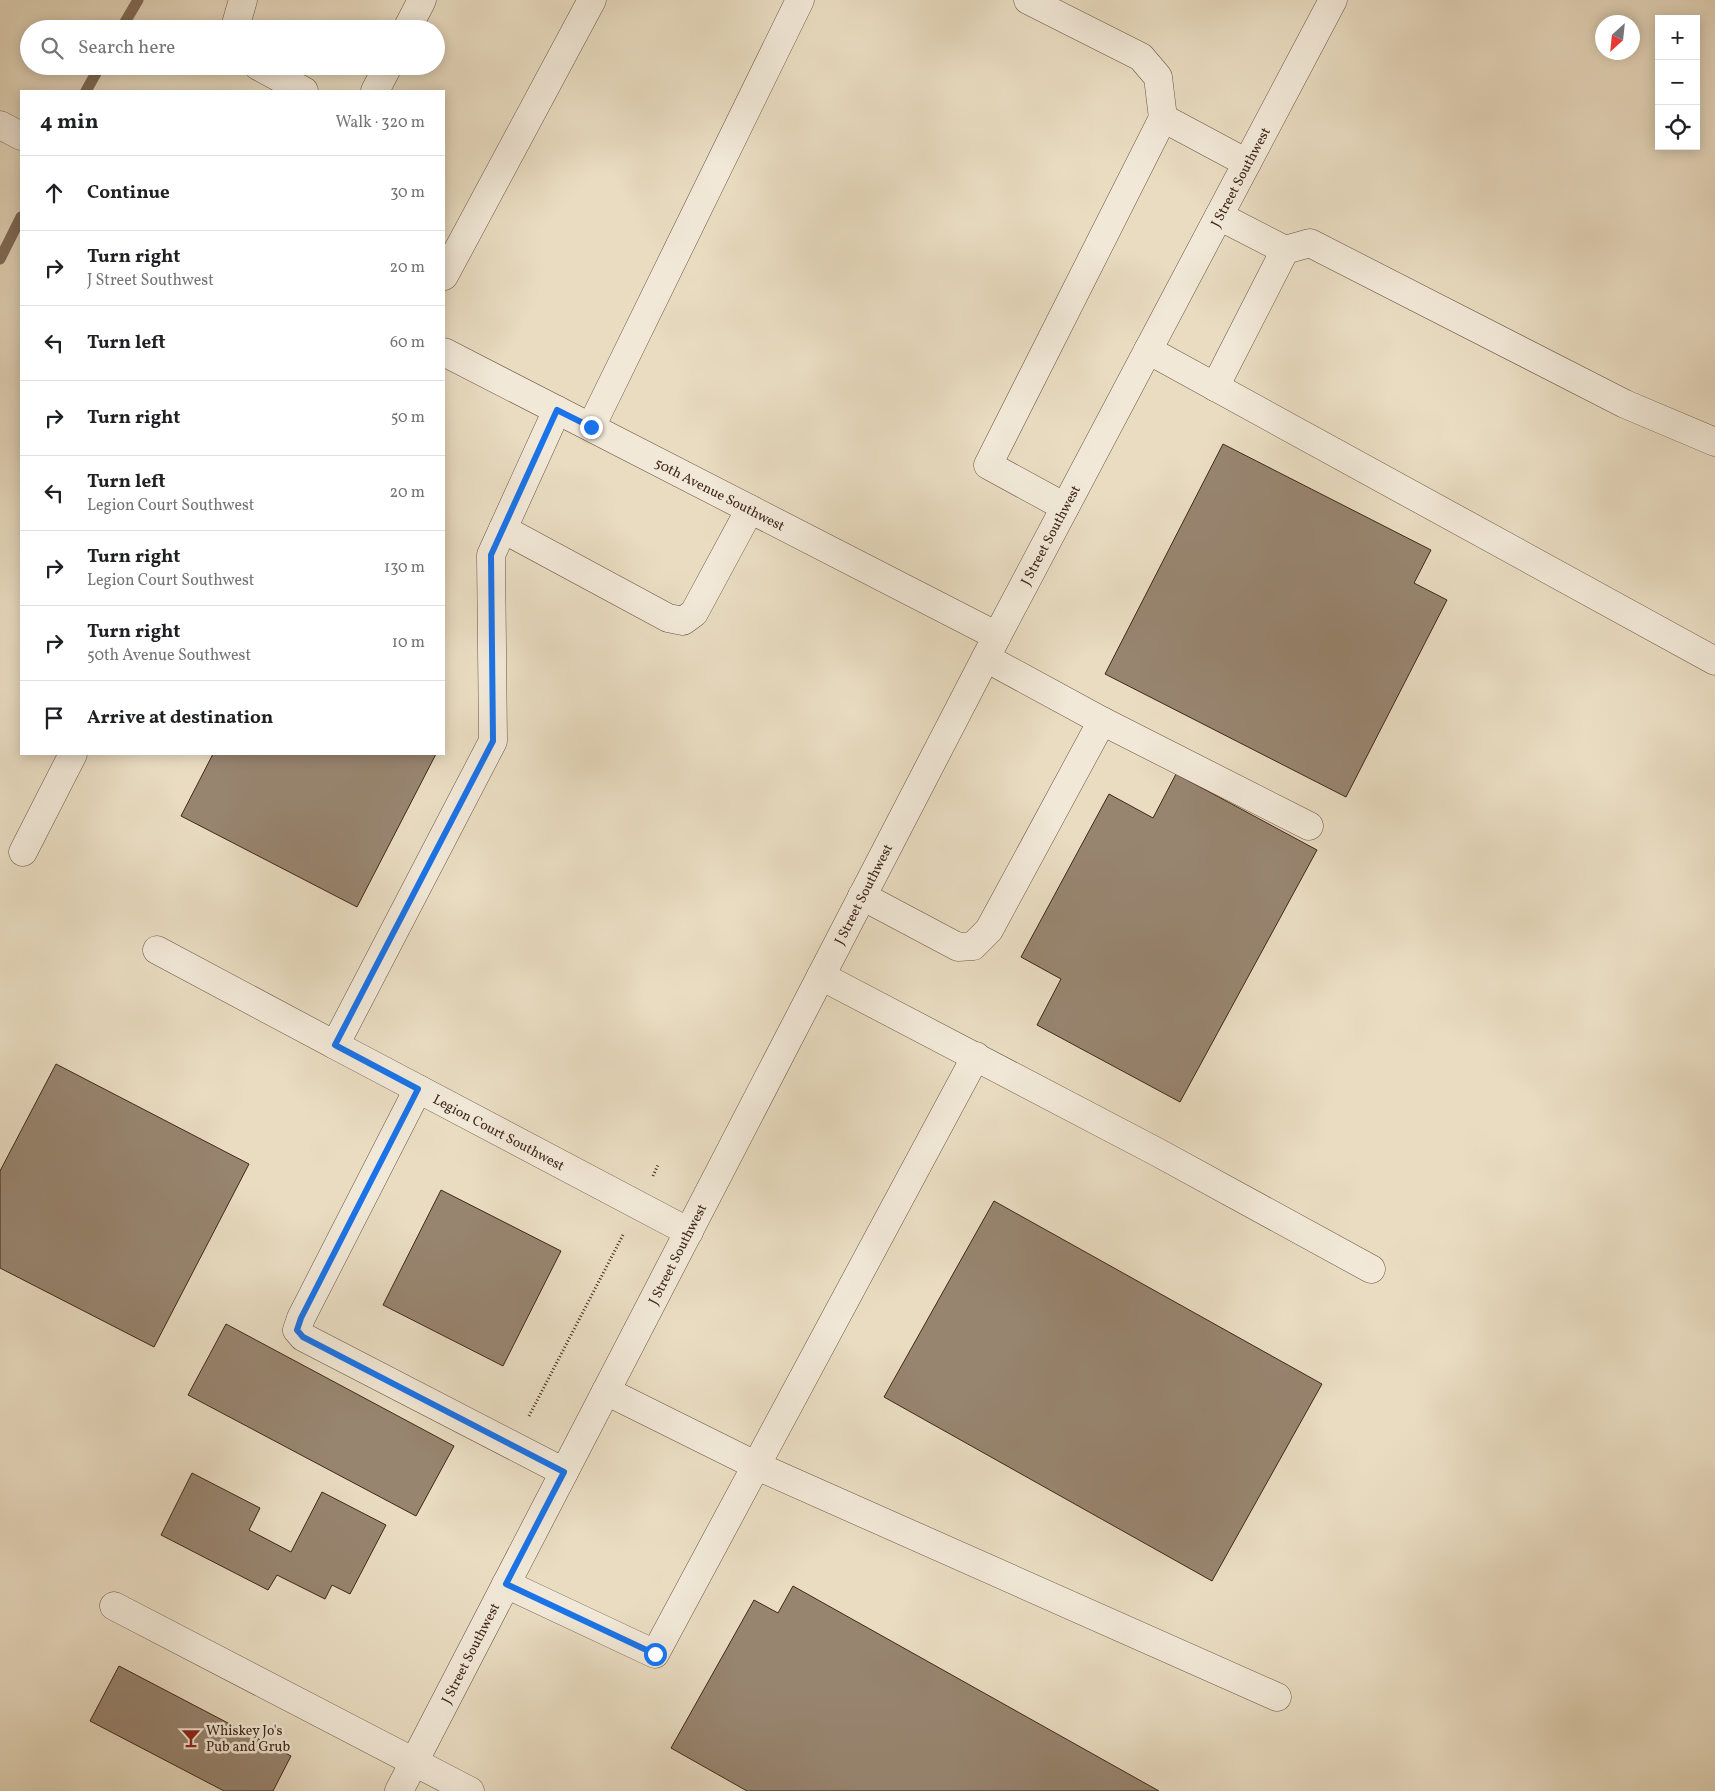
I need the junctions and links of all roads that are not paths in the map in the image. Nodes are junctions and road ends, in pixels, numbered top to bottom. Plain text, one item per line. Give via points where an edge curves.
1 (243, 0) edge
2 (422, 0) edge
3 (592, 0) edge
4 (800, 0) edge
5 (1028, 0) edge
6 (1333, 0) edge
7 (237, 20) edge
8 (412, 20) edge
9 (275, 75) edge
10 (383, 75) edge
11 (302, 90) edge
12 (376, 90) edge
13 (1163, 118) junction
14 (0, 126) edge
15 (20, 136) edge
16 (1247, 163) junction
17 (1219, 216) junction
18 (1285, 250) junction
19 (445, 274) edge
20 (1148, 350) junction
21 (445, 353) edge
22 (1216, 387) junction
23 (557, 410) junction
24 (591, 427) junction
25 (1715, 442) edge
26 (1065, 507) junction
27 (750, 509) junction
28 (503, 528) junction
29 (991, 647) junction
30 (1715, 661) edge
31 (1102, 721) junction
32 (73, 755) edge
33 (1309, 826) dead end
34 (23, 852) dead end
35 (862, 896) junction
36 (157, 950) dead end
37 (821, 976) junction
38 (335, 1045) junction
39 (976, 1056) junction
40 (418, 1089) junction
41 (689, 1232) junction
42 (1371, 1270) dead end
43 (606, 1391) junction
44 (757, 1466) junction
45 (564, 1472) junction
46 (506, 1584) junction
47 (114, 1606) dead end
48 (1277, 1697) dead end
49 (414, 1761) junction
50 (399, 1791) edge
51 (470, 1791) edge

1 - 7 street
2 - 8 street
3 - 19 street
4 - 24 street
5 - 13 street via 1142,57 1158,77
6 - 16 street, J Street Southwest
9 - 11 street
10 - 12 street
13 - 16 street
13 - 26 street via 988,465
14 - 15 street
16 - 17 street, J Street Southwest
17 - 18 street
17 - 20 street, J Street Southwest
18 - 22 street
18 - 25 street via 1310,243 1625,404
20 - 22 street
20 - 26 street, J Street Southwest
21 - 23 street, 50th Avenue Southwest
22 - 30 street
23 - 24 street, 50th Avenue Southwest
23 - 28 street
24 - 27 street, 50th Avenue Southwest
26 - 29 street, J Street Southwest
27 - 28 street via 694,613 683,621 668,618
27 - 29 street, 50th Avenue Southwest
28 - 38 street via 491,555 493,741
29 - 31 street, 50th Avenue Southwest
29 - 35 street, J Street Southwest
31 - 33 street, 50th Avenue Southwest
31 - 35 street via 988,930 973,946 958,947
32 - 34 street
35 - 37 street, J Street Southwest
36 - 38 street, Legion Court Southwest
37 - 39 street
37 - 41 street, J Street Southwest
38 - 40 street, Legion Court Southwest
39 - 42 street
39 - 44 street
40 - 41 street, Legion Court Southwest
40 - 45 street via 297,1330 303,1337
41 - 43 street, J Street Southwest
43 - 44 street
43 - 45 street, J Street Southwest
44 - 46 street via 655,1654
44 - 48 street
45 - 46 street, J Street Southwest
46 - 49 street, J Street Southwest
47 - 49 street
49 - 50 street, J Street Southwest
49 - 51 street

